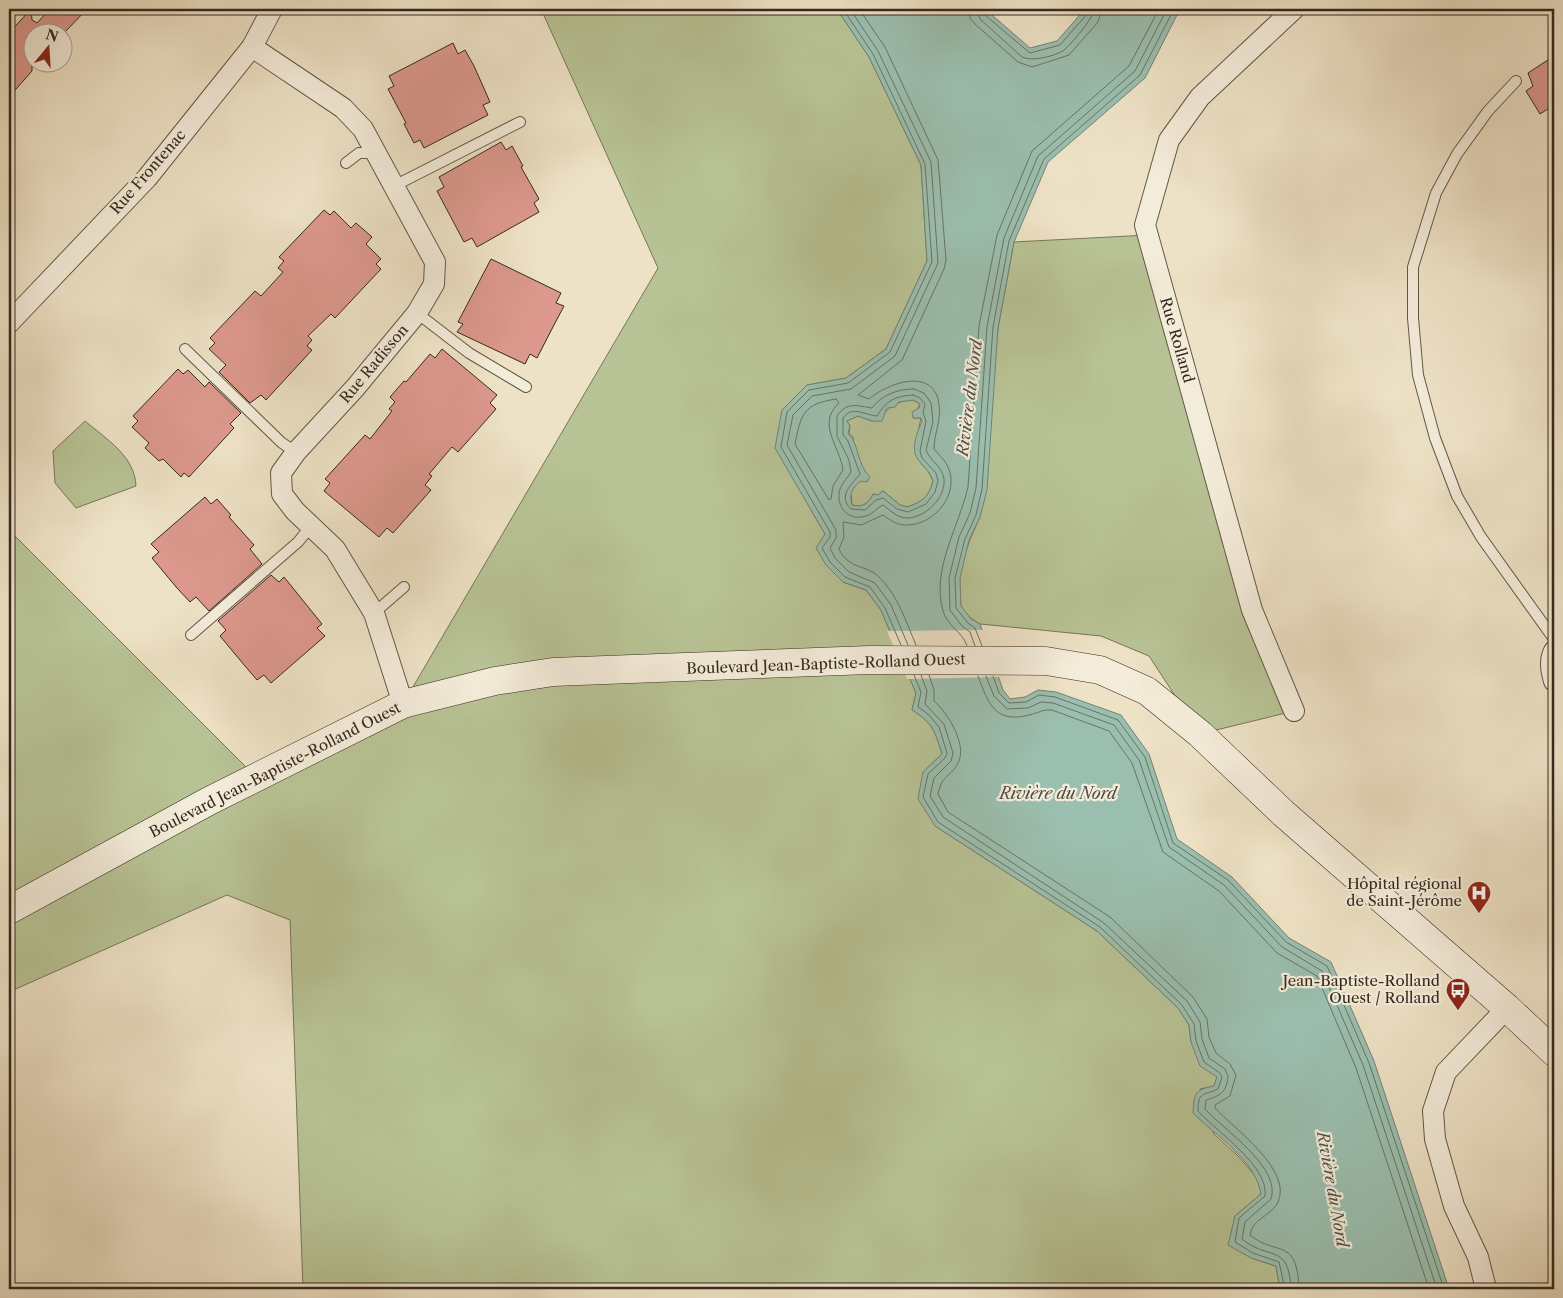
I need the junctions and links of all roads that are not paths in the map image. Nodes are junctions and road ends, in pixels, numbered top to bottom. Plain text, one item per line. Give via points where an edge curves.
1 (272, 9) edge
2 (1294, 9) edge
3 (252, 47) junction
4 (1516, 81) dead end
5 (520, 122) dead end
6 (376, 153) junction
7 (346, 163) dead end
8 (394, 186) junction
9 (417, 313) junction
10 (9, 323) edge
11 (185, 349) dead end
12 (526, 387) dead end
13 (296, 452) junction
14 (311, 526) junction
15 (404, 587) dead end
16 (374, 613) junction
17 (191, 635) dead end
18 (1554, 639) edge
19 (1554, 651) edge
20 (1554, 680) edge
21 (403, 704) junction
22 (1294, 711) dead end
23 (9, 910) edge
24 (1506, 1008) junction
25 (1554, 1052) edge
26 (1486, 1289) edge

1 - 3 street, Rue Frontenac
2 - 22 street, Rue Rolland via 1200,98 1169,140 1145,225 1252,610
3 - 6 street, Rue Radisson via 343,108 363,129
3 - 10 street, Rue Frontenac via 147,178
4 - 18 lane via 1488,111 1457,154 1436,193 1412,267 1413,318 1418,375 1435,438 1457,496 1481,537
5 - 8 lane
6 - 7 lane via 359,153
6 - 8 street, Rue Radisson
8 - 9 street, Rue Radisson via 435,262 434,284
9 - 12 lane via 469,353
9 - 13 street, Rue Radisson
11 - 13 lane via 282,443
13 - 14 street, Rue Radisson via 281,474 282,494
14 - 16 street, Rue Radisson via 336,549
14 - 17 lane via 298,542
15 - 16 lane
16 - 21 street, Rue Radisson
19 - 20 street via 1551,658
21 - 23 street, Boulevard Jean-Baptiste-Rolland Ouest via 208,801
21 - 24 street, Boulevard Jean-Baptiste-Rolland Ouest via 495,681 553,672 869,660 1046,661 1100,670 1147,691 1200,734 1283,813
24 - 25 street, Boulevard Jean-Baptiste-Rolland Ouest
24 - 26 street via 1446,1072 1433,1112 1435,1138 1454,1206 1478,1257

